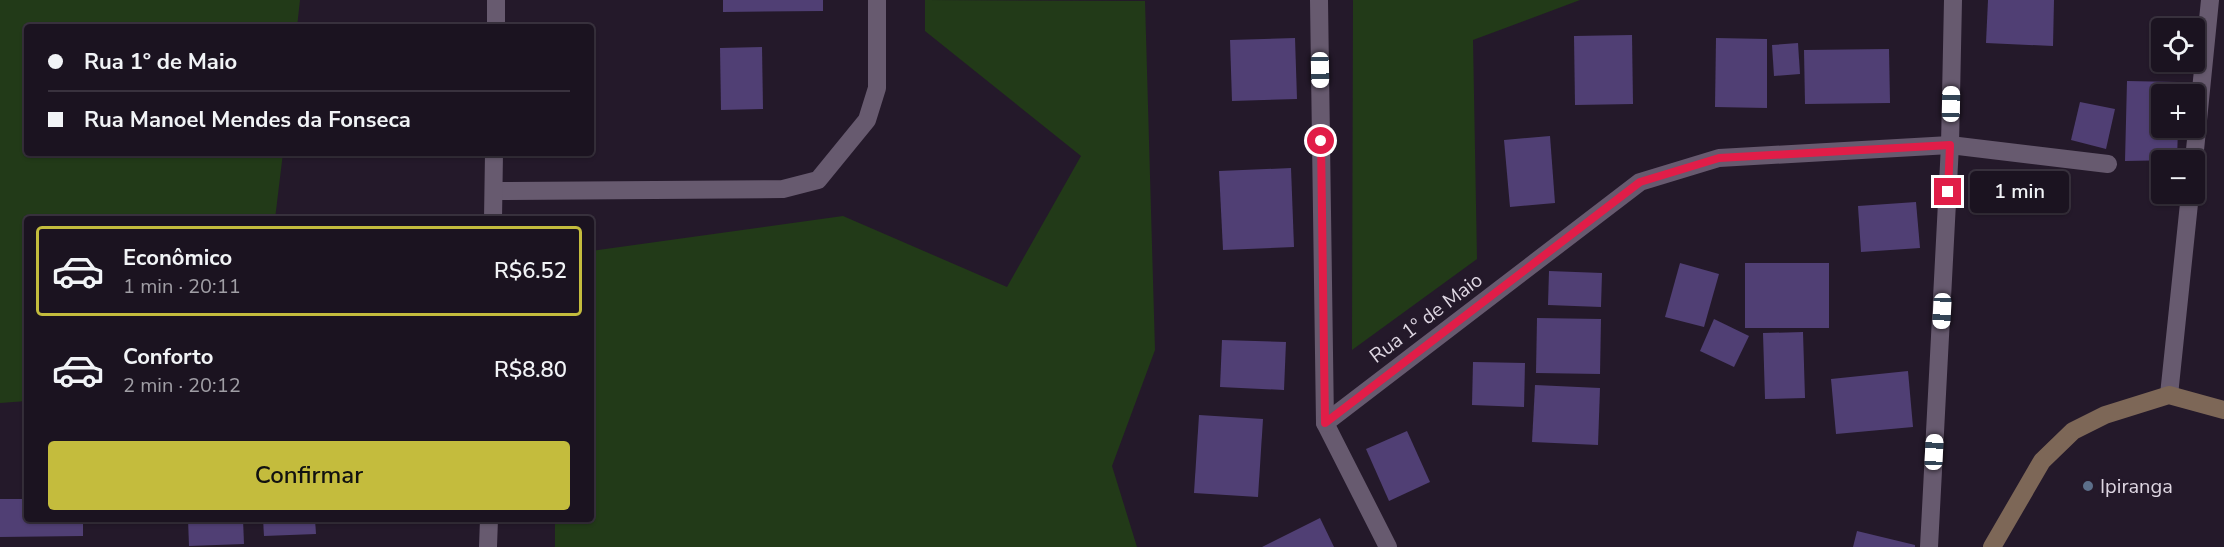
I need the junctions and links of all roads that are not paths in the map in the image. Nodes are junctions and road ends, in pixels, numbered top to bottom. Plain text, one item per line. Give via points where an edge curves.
1 (496, 0) edge
2 (877, 0) edge
3 (1319, 0) edge
4 (1953, 0) edge
5 (2210, 0) edge
6 (496, 24) edge
7 (1950, 145) junction
8 (2195, 150) edge
9 (494, 156) edge
10 (2108, 164) dead end
11 (494, 191) junction
12 (2189, 204) edge
13 (493, 216) edge
14 (2169, 395) junction
15 (2224, 410) edge
16 (1325, 423) junction
17 (489, 522) edge
18 (488, 547) edge
19 (1388, 547) edge
20 (1929, 547) edge
21 (1992, 547) edge

1 - 6 street
2 - 11 street via 877,88 867,120 818,180 783,189
3 - 16 street
4 - 7 street
5 - 8 street
7 - 10 street, Rua 1º de Maio
7 - 16 street, Rua 1º de Maio via 1719,158 1640,182
7 - 20 street
9 - 11 street
11 - 13 street
12 - 14 street
14 - 15 main road
14 - 21 main road via 2105,415 2073,431 2042,461
16 - 19 street
17 - 18 street

